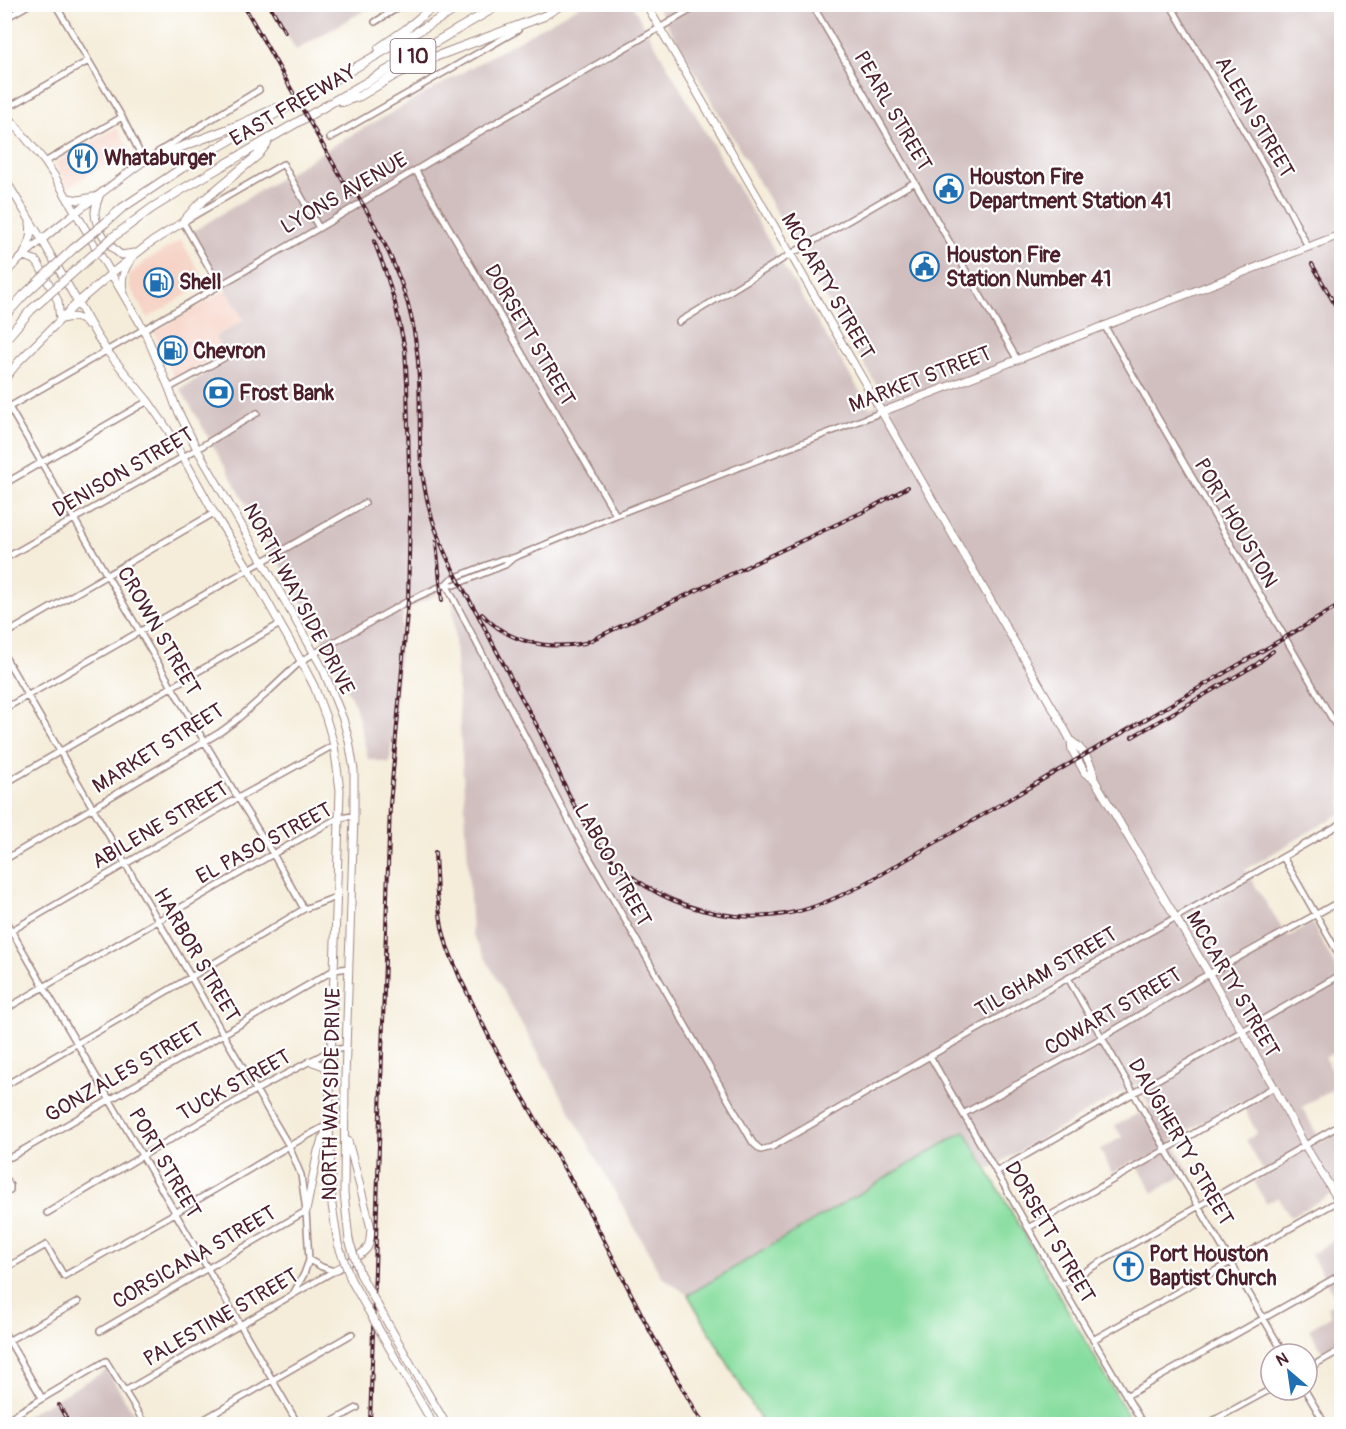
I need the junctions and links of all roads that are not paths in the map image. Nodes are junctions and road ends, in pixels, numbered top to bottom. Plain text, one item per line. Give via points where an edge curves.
1 (30, 4) edge
2 (55, 4) edge
3 (436, 4) edge
4 (465, 4) edge
5 (501, 4) edge
6 (564, 4) edge
7 (646, 4) edge
8 (701, 4) edge
9 (812, 4) edge
10 (1170, 4) edge
11 (403, 5) edge
12 (544, 16) junction
13 (5, 19) edge
14 (375, 22) dead end
15 (660, 28) junction
16 (88, 61) junction
17 (340, 75) junction
18 (325, 85) junction
19 (259, 90) dead end
20 (325, 107) junction
21 (4, 110) edge
22 (122, 117) junction
23 (330, 138) dead end
24 (270, 140) junction
25 (144, 161) junction
26 (45, 162) junction
27 (416, 171) junction
28 (4, 175) edge
29 (915, 182) junction
30 (6, 185) edge
31 (100, 194) junction
32 (68, 198) junction
33 (77, 213) junction
34 (29, 218) junction
35 (183, 222) junction
36 (319, 228) junction
37 (1341, 234) edge
38 (42, 240) junction
39 (1308, 247) junction
40 (139, 251) junction
41 (791, 254) junction
42 (23, 256) junction
43 (112, 273) junction
44 (4, 274) edge
45 (219, 285) junction
46 (124, 295) junction
47 (78, 303) junction
48 (4, 317) edge
49 (60, 320) junction
50 (679, 322) dead end
51 (1104, 326) junction
52 (144, 330) junction
53 (97, 336) junction
54 (4, 341) edge
55 (107, 351) junction
56 (224, 358) dead end
57 (1017, 359) junction
58 (4, 380) edge
59 (169, 388) junction
60 (4, 401) edge
61 (148, 401) junction
62 (7, 409) edge
63 (882, 412) junction
64 (257, 413) dead end
65 (197, 450) junction
66 (183, 458) junction
67 (42, 462) junction
68 (4, 484) edge
69 (364, 503) dead end
70 (214, 513) junction
71 (616, 515) junction
72 (75, 518) junction
73 (4, 559) edge
74 (263, 562) junction
75 (249, 569) junction
76 (108, 575) junction
77 (446, 584) junction
78 (280, 624) junction
79 (139, 631) junction
80 (4, 635) edge
81 (314, 653) junction
82 (4, 655) edge
83 (301, 661) junction
84 (172, 687) junction
85 (28, 695) junction
86 (4, 709) edge
87 (1341, 736) edge
88 (205, 742) junction
89 (333, 746) junction
90 (60, 752) junction
91 (4, 784) edge
92 (238, 798) junction
93 (93, 807) junction
94 (354, 816) junction
95 (338, 818) junction
96 (1341, 823) edge
97 (273, 854) junction
98 (1283, 857) junction
99 (4, 860) edge
100 (126, 864) junction
101 (336, 897) junction
102 (1341, 900) edge
103 (304, 909) junction
104 (1315, 915) junction
105 (1175, 917) junction
106 (4, 918) edge
107 (159, 921) junction
108 (12, 931) junction
109 (4, 935) edge
110 (1341, 960) edge
111 (349, 968) junction
112 (334, 970) junction
113 (1209, 974) junction
114 (1341, 974) edge
115 (191, 977) junction
116 (1068, 978) junction
117 (45, 987) junction
118 (4, 1010) edge
119 (1241, 1031) junction
120 (223, 1034) junction
121 (1102, 1038) junction
122 (77, 1043) junction
123 (347, 1048) junction
124 (331, 1050) junction
125 (930, 1056) junction
126 (310, 1061) junction
127 (331, 1078) junction
128 (4, 1086) edge
129 (1274, 1087) junction
130 (256, 1090) junction
131 (1133, 1094) junction
132 (109, 1100) junction
133 (963, 1114) junction
134 (329, 1124) junction
135 (1341, 1124) edge
136 (346, 1132) junction
137 (1304, 1144) junction
138 (289, 1146) junction
139 (766, 1149) joint
140 (1166, 1150) junction
141 (142, 1156) junction
142 (11, 1157) dead end
143 (996, 1172) junction
144 (4, 1175) edge
145 (7, 1192) edge
146 (1340, 1202) edge
147 (1199, 1206) junction
148 (306, 1211) junction
149 (47, 1213) dead end
150 (175, 1213) junction
151 (1028, 1228) junction
152 (309, 1260) junction
153 (1231, 1262) junction
154 (207, 1268) junction
155 (4, 1269) edge
156 (334, 1271) junction
157 (1341, 1274) edge
158 (1061, 1285) junction
159 (293, 1294) junction
160 (78, 1302) dead end
161 (1264, 1318) junction
162 (240, 1324) junction
163 (100, 1331) dead end
164 (4, 1332) edge
165 (352, 1334) dead end
166 (1093, 1340) junction
167 (7, 1342) edge
168 (1277, 1342) edge
169 (1341, 1349) edge
170 (1319, 1362) edge
171 (273, 1380) junction
172 (125, 1391) junction
173 (1126, 1396) junction
174 (1259, 1396) edge
175 (42, 1398) junction
176 (1312, 1402) edge
177 (357, 1408) dead end
178 (4, 1421) edge
179 (145, 1425) edge
180 (196, 1425) edge
181 (298, 1425) edge
182 (328, 1425) edge
183 (433, 1425) edge
184 (446, 1425) edge
185 (1143, 1425) edge
186 (1207, 1425) edge
187 (1325, 1425) edge

1 - 13 street
2 - 16 street
3 - 17 highway
4 - 17 highway, EAST FREEWAY / I 10
5 - 20 highway, EAST FREEWAY / I 10
6 - 12 main road
7 - 15 main road, MCCARTY STREET
8 - 15 street, LYONS AVENUE
9 - 29 street, PEARL STREET
10 - 39 street, ALEEN STREET
11 - 14 street
12 - 20 highway via 432,58 360,96
12 - 23 street
15 - 27 street, LYONS AVENUE
15 - 41 main road, MCCARTY STREET
16 - 21 street
16 - 22 street
17 - 18 highway, EAST FREEWAY / I 10
18 - 25 highway via 240,125
18 - 48 highway, EAST FREEWAY / I 10, bridge via 182,168 122,208 73,249
19 - 25 street
20 - 24 highway, EAST FREEWAY / I 10
21 - 26 main road, NORTH WAYSIDE DRIVE
22 - 25 street
22 - 26 street
24 - 35 highway
24 - 54 highway, EAST FREEWAY / I 10, bridge via 152,208 113,237 31,310
25 - 31 main road
26 - 32 main road, NORTH WAYSIDE DRIVE
27 - 36 street, LYONS AVENUE
27 - 71 street, DORSETT STREET
28 - 30 main road, NORTH WAYSIDE DRIVE
29 - 41 street
29 - 57 street, PEARL STREET
30 - 34 main road, NORTH WAYSIDE DRIVE
31 - 32 main road via 89,199
31 - 33 main road
31 - 40 main road via 97,225 114,250 122,255
32 - 33 main road, NORTH WAYSIDE DRIVE
33 - 38 main road
33 - 43 main road, NORTH WAYSIDE DRIVE
34 - 38 main road, NORTH WAYSIDE DRIVE
34 - 42 main road via 31,238
35 - 36 street via 283,164
35 - 40 main road
35 - 45 street
36 - 45 street, LYONS AVENUE
37 - 39 main road, MARKET STREET
38 - 42 main road
38 - 47 main road, NORTH WAYSIDE DRIVE
39 - 51 main road, MARKET STREET
40 - 43 main road
40 - 46 main road via 123,275
41 - 50 street
41 - 63 main road, MCCARTY STREET
42 - 44 main road
42 - 49 main road via 39,265 58,301
43 - 46 main road, NORTH WAYSIDE DRIVE
43 - 47 main road
45 - 52 street, LYONS AVENUE
46 - 52 main road, NORTH WAYSIDE DRIVE
47 - 49 main road
47 - 53 main road, NORTH WAYSIDE DRIVE
49 - 53 main road via 79,318
49 - 58 main road
51 - 57 main road, MARKET STREET
51 - 87 street, PORT HOUSTON
52 - 55 street, LYONS AVENUE
52 - 59 main road, NORTH WAYSIDE DRIVE
53 - 55 main road, NORTH WAYSIDE DRIVE
55 - 61 main road, NORTH WAYSIDE DRIVE
55 - 62 street, LYONS AVENUE
56 - 59 street
57 - 63 main road, MARKET STREET
59 - 65 main road, NORTH WAYSIDE DRIVE
60 - 62 street, CROWN STREET
61 - 66 main road, NORTH WAYSIDE DRIVE
61 - 67 street
62 - 67 street, CROWN STREET
63 - 71 street, MARKET STREET
63 - 105 main road, MCCARTY STREET via 1071,741 1089,762 1094,779
64 - 65 street, DENISON STREET
65 - 66 street, DENISON STREET
65 - 74 main road, NORTH WAYSIDE DRIVE
66 - 70 main road, NORTH WAYSIDE DRIVE
66 - 72 street, DENISON STREET
67 - 68 street
67 - 72 street, CROWN STREET
69 - 74 street
70 - 75 main road, NORTH WAYSIDE DRIVE
70 - 76 street
71 - 77 street, MARKET STREET via 513,558 505,565 454,585
72 - 73 street, DENISON STREET
72 - 76 street, CROWN STREET
74 - 75 street
74 - 81 main road, NORTH WAYSIDE DRIVE
75 - 78 main road, NORTH WAYSIDE DRIVE
75 - 79 street
76 - 79 street, CROWN STREET
76 - 80 street
77 - 81 street, MARKET STREET
77 - 139 street, LABCO STREET via 578,838 753,1143 761,1150
78 - 83 main road, NORTH WAYSIDE DRIVE
78 - 84 street
79 - 84 street, CROWN STREET
79 - 85 street
81 - 83 street, MARKET STREET
81 - 94 main road, NORTH WAYSIDE DRIVE via 349,741 354,770
82 - 85 street, HARBOR STREET
83 - 88 street, MARKET STREET via 234,723
83 - 89 main road, NORTH WAYSIDE DRIVE via 314,686
84 - 88 street, CROWN STREET
84 - 90 street
85 - 86 street
85 - 90 street, HARBOR STREET
88 - 92 street, CROWN STREET
88 - 93 street, MARKET STREET
89 - 92 street, ABILENE STREET
89 - 95 main road, NORTH WAYSIDE DRIVE via 340,790
90 - 91 street
90 - 93 street, HARBOR STREET
92 - 97 street, CROWN STREET
92 - 100 street, ABILENE STREET
93 - 99 street, MARKET STREET
93 - 100 street, HARBOR STREET
94 - 95 street, EL PASO STREET
94 - 111 main road, NORTH WAYSIDE DRIVE
95 - 97 street, EL PASO STREET
95 - 101 main road, NORTH WAYSIDE DRIVE
96 - 98 street, TILGHAM STREET
97 - 103 street, CROWN STREET
97 - 107 street, EL PASO STREET
98 - 104 street
98 - 105 street, TILGHAM STREET
100 - 107 street, HARBOR STREET
100 - 108 street, ABILENE STREET
101 - 103 street
101 - 112 main road, NORTH WAYSIDE DRIVE
102 - 104 street, COWART STREET
103 - 115 street
104 - 110 street
104 - 113 street, COWART STREET
105 - 113 main road, MCCARTY STREET
105 - 116 street, TILGHAM STREET
106 - 108 street, PORT STREET
107 - 115 street, HARBOR STREET
107 - 117 street, EL PASO STREET
108 - 109 street, ABILENE STREET
108 - 117 street, PORT STREET
111 - 112 street, GONZALES STREET
111 - 123 main road, NORTH WAYSIDE DRIVE
112 - 120 street, GONZALES STREET
112 - 124 main road, NORTH WAYSIDE DRIVE
113 - 119 main road, MCCARTY STREET
113 - 121 street, COWART STREET
114 - 119 street
115 - 120 street, HARBOR STREET
115 - 122 street
116 - 121 street, DAUGHERTY STREET
116 - 125 street, TILGHAM STREET
117 - 118 street, EL PASO STREET
117 - 122 street, PORT STREET
119 - 129 main road, MCCARTY STREET
119 - 131 street
120 - 130 street, HARBOR STREET
120 - 132 street, GONZALES STREET
121 - 131 street, DAUGHERTY STREET
121 - 133 street, COWART STREET
122 - 128 street
122 - 132 street, PORT STREET
123 - 124 street, TUCK STREET
123 - 136 main road, NORTH WAYSIDE DRIVE
124 - 126 street, TUCK STREET
124 - 127 main road, NORTH WAYSIDE DRIVE
125 - 133 street, DORSETT STREET
125 - 139 street, TILGHAM STREET
126 - 127 main road via 324,1066
126 - 130 street, TUCK STREET
127 - 134 main road, NORTH WAYSIDE DRIVE
129 - 137 main road, MCCARTY STREET
129 - 140 street
130 - 138 street, HARBOR STREET
130 - 141 street, TUCK STREET
131 - 140 street, DAUGHERTY STREET
131 - 143 street
132 - 141 street, PORT STREET
132 - 142 street, GONZALES STREET
133 - 143 street, DORSETT STREET
134 - 138 street
134 - 148 main road via 318,1151
134 - 183 main road, NORTH WAYSIDE DRIVE, bridge via 332,1205 338,1244 363,1303
135 - 137 street
136 - 156 main road via 370,1240 367,1248
136 - 184 main road, NORTH WAYSIDE DRIVE, bridge via 344,1193 349,1240 360,1274
137 - 146 main road, MCCARTY STREET
137 - 147 street
138 - 148 street, HARBOR STREET via 301,1175
138 - 150 street
140 - 147 street, DAUGHERTY STREET
140 - 151 street
141 - 149 street, TUCK STREET
141 - 150 street, PORT STREET
143 - 151 street, DORSETT STREET
144 - 145 street via 10,1185
146 - 153 street
147 - 153 street, DAUGHERTY STREET
147 - 158 street
148 - 152 street, HARBOR STREET
148 - 154 street, CORSICANA STREET
150 - 154 street, PORT STREET
150 - 155 street via 64,1276 46,1245
151 - 158 street, DORSETT STREET
152 - 156 street
152 - 159 street
153 - 161 street, DAUGHERTY STREET
153 - 166 street
154 - 162 street, PORT STREET
154 - 163 street, CORSICANA STREET
156 - 159 street, PALESTINE STREET
157 - 161 street
158 - 166 street, DORSETT STREET
159 - 162 street, PALESTINE STREET
160 - 167 street, CORSICANA STREET
161 - 168 street, DAUGHERTY STREET
161 - 173 street
162 - 171 street, PORT STREET
162 - 172 street, PALESTINE STREET
164 - 167 street
165 - 171 street
166 - 173 street, DORSETT STREET
167 - 175 street
169 - 170 street
171 - 180 street
171 - 181 street, PORT STREET
172 - 175 street via 106,1361
172 - 179 street
173 - 185 street, DORSETT STREET
174 - 186 street
175 - 178 street
176 - 187 street
177 - 182 street

